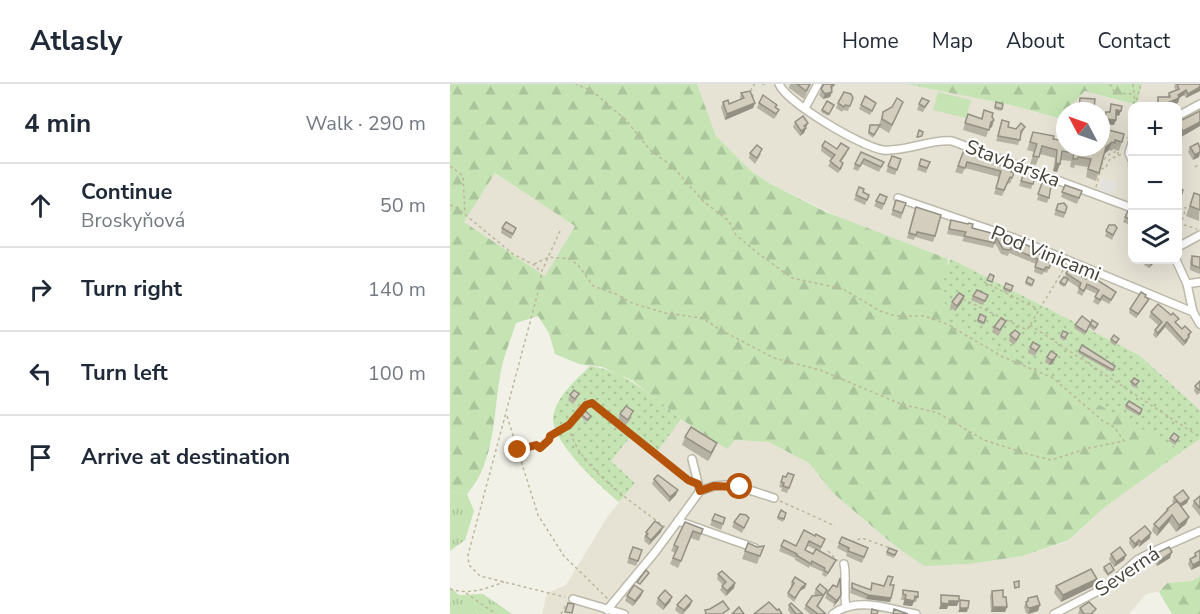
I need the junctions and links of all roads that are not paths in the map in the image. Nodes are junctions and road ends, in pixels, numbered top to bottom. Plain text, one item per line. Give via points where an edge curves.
1 (778, 84) edge
2 (818, 84) edge
3 (1200, 104) edge
4 (805, 108) junction
5 (1182, 114) edge
6 (897, 198) edge
7 (1128, 206) edge
8 (1199, 232) edge
9 (1182, 244) edge
10 (1178, 264) edge
11 (1200, 282) edge
12 (1186, 284) junction
13 (1193, 312) junction
14 (1200, 324) edge
15 (692, 459) dead end
16 (699, 487) junction
17 (774, 498) road end
18 (678, 521) junction
19 (1200, 531) edge
20 (756, 549) edge
21 (844, 564) road end
22 (573, 599) road end
23 (846, 606) junction
24 (594, 610) edge
25 (607, 610) junction
26 (892, 612) edge
27 (624, 614) edge
28 (833, 614) edge
29 (916, 614) edge
30 (1054, 614) edge

1 - 4 street, Stavbárska via 788,98
2 - 4 street
3 - 5 street
4 - 7 street, Stavbárska via 851,137 882,150 952,141
6 - 13 street, Pod Vinicami via 1014,238
8 - 9 street
10 - 12 street
11 - 12 street
12 - 13 street
13 - 14 street
15 - 16 street
16 - 17 street via 740,487
16 - 18 street
18 - 20 street
18 - 25 street
19 - 30 street, Severná via 1137,560 1108,586
21 - 23 street
22 - 24 street
23 - 26 street via 861,604
23 - 28 street
24 - 25 street
25 - 27 street
26 - 29 street

